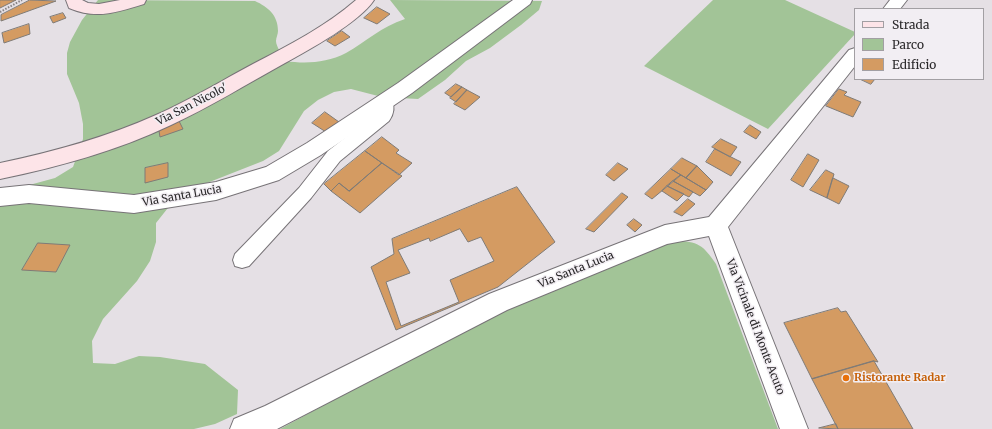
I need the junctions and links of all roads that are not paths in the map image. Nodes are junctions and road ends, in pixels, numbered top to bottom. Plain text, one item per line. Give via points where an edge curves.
1 (74, 0) edge
2 (138, 0) edge
3 (366, 0) edge
4 (524, 0) edge
5 (899, 0) edge
6 (892, 8) edge
7 (854, 55) edge
8 (385, 102) junction
9 (0, 171) edge
10 (0, 197) edge
11 (716, 225) junction
12 (242, 260) dead end
13 (244, 429) edge
14 (794, 429) edge

1 - 2 street via 75,4 84,9 105,10
3 - 9 street, Via San Nicolo' via 329,29 150,126 37,164
4 - 8 street, Via Santa Lucia
5 - 6 street
7 - 11 street
8 - 10 street, Via Santa Lucia via 272,174 216,192 134,204 29,194
8 - 12 lane via 386,113 383,117 334,156 305,193
11 - 13 street, Via Santa Lucia via 665,235 498,302 282,413
11 - 14 street, Via Vicinale di Monte Acuto

